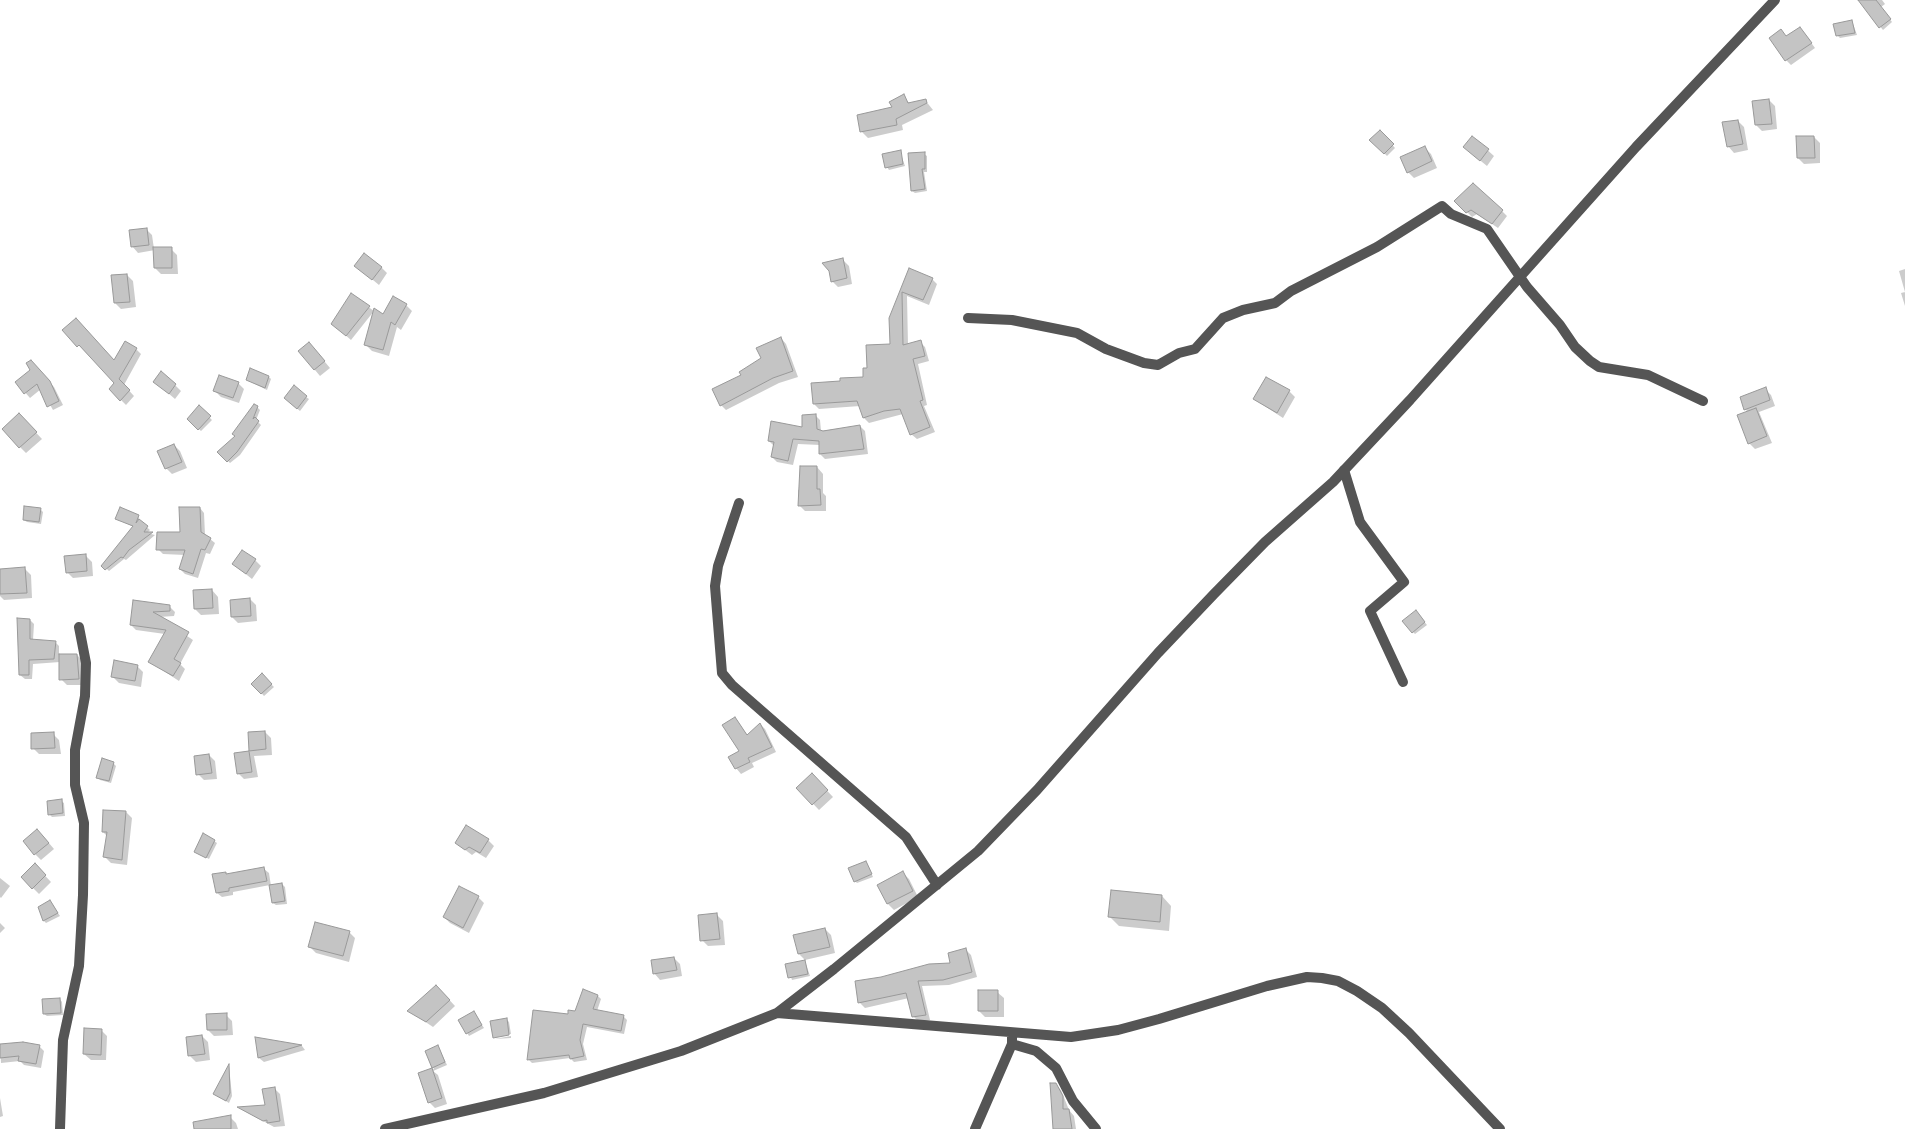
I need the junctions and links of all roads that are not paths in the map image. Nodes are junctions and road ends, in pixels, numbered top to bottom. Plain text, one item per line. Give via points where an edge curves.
1 (1774, 0) edge
2 (1520, 277) junction
3 (968, 318) dead end
4 (1702, 401) dead end
5 (1344, 470) junction
6 (739, 503) dead end
7 (79, 627) dead end
8 (1403, 682) dead end
9 (937, 885) junction
10 (777, 1013) junction
11 (1012, 1031) junction
12 (1012, 1044) junction
13 (982, 1116) junction
14 (60, 1129) edge
15 (385, 1129) edge
16 (975, 1129) edge
17 (982, 1129) edge
18 (1096, 1129) edge
19 (1500, 1129) edge

1 - 2 street
2 - 3 street via 1487,229 1451,214 1442,206 1377,247 1291,291 1275,303 1223,318 1195,349 1179,353 1158,365 1106,349 1077,333 1012,320
2 - 4 street via 1575,347 1590,361 1599,367 1648,375
2 - 5 street
5 - 8 street via 1360,522 1404,582 1370,611
5 - 9 street via 1233,574 1037,790 978,851
6 - 9 street via 718,566 715,586 722,673 906,837
7 - 14 street via 86,663 85,696 75,750 75,785 84,823 83,895 79,966 63,1040
9 - 10 street
10 - 11 street
10 - 15 street via 681,1051 544,1092
11 - 12 street
11 - 19 street via 1071,1037 1093,1034 1307,977 1338,981 1382,1008
12 - 13 street
12 - 18 street via 1036,1051 1056,1068 1073,1101
13 - 16 street
13 - 17 street

